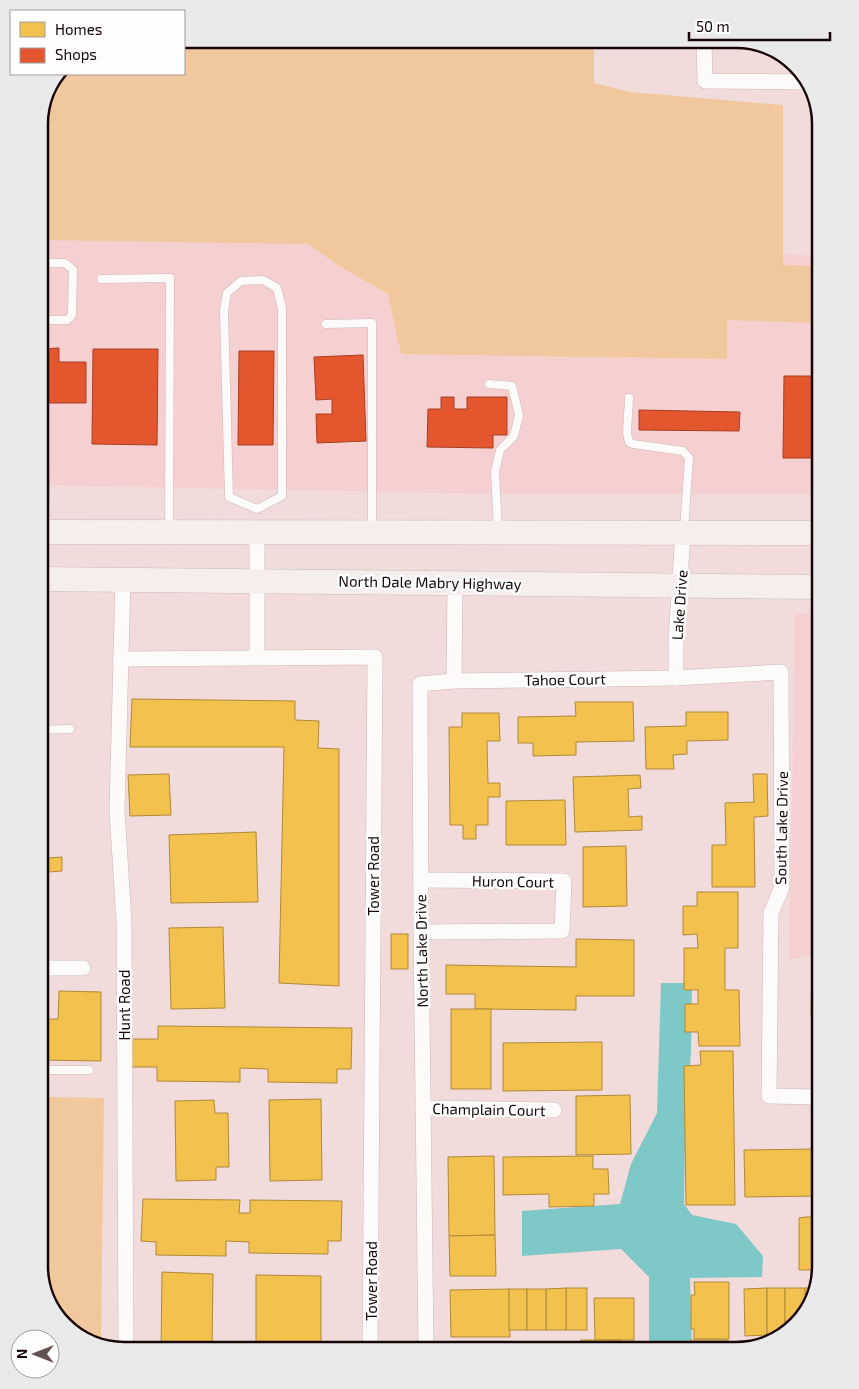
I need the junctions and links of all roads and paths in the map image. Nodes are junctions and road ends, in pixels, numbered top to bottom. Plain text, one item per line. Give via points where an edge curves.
1 (704, 48) edge
2 (800, 82) edge
3 (48, 263) edge
4 (101, 279) dead end
5 (48, 320) edge
6 (326, 324) dead end
7 (489, 384) dead end
8 (629, 398) dead end
9 (257, 521) junction
10 (372, 532) junction
11 (498, 532) junction
12 (683, 532) junction
13 (48, 533) edge
14 (169, 533) junction
15 (812, 533) edge
16 (48, 579) edge
17 (123, 579) junction
18 (257, 581) junction
19 (455, 582) junction
20 (680, 586) junction
21 (812, 587) edge
22 (257, 658) junction
23 (120, 659) junction
24 (676, 678) junction
25 (454, 681) junction
26 (70, 729) dead end
27 (48, 730) edge
28 (420, 880) junction
29 (421, 932) junction
30 (48, 968) edge
31 (83, 968) dead end
32 (48, 1070) edge
33 (89, 1070) dead end
34 (812, 1097) edge
35 (424, 1108) junction
36 (554, 1110) dead end
37 (126, 1341) edge
38 (370, 1341) edge
39 (426, 1341) edge

1 - 2 street via 705,81
3 - 5 lane via 65,263 73,270 72,315 67,320
4 - 14 lane via 170,278
6 - 10 lane via 372,324
7 - 11 lane via 512,386 519,415 514,436 500,450 495,472
8 - 12 lane via 629,442 683,451 689,458
9 - 9 lane via 229,497 224,311 227,293 241,281 263,280 277,288 282,308 282,496
9 - 10 main road
9 - 14 main road
9 - 18 street
10 - 11 main road
11 - 12 main road
12 - 15 main road
12 - 20 street, Lake Drive
13 - 14 main road
16 - 17 main road, North Dale Mabry Highway
17 - 18 main road, North Dale Mabry Highway
17 - 23 street, Hunt Road
18 - 19 main road, North Dale Mabry Highway
18 - 22 street
19 - 20 main road, North Dale Mabry Highway
19 - 25 street
20 - 21 main road, North Dale Mabry Highway
20 - 24 street, Lake Drive
22 - 23 street, Tower Road
22 - 38 street, Tower Road via 375,657
23 - 37 street, Hunt Road via 117,810 124,921
24 - 25 street, Tahoe Court
24 - 34 street, South Lake Drive via 781,672 782,887 771,912 769,1096
25 - 28 street, North Lake Drive via 420,684
26 - 27 lane
28 - 29 street, North Lake Drive
28 - 29 street, Huron Court via 564,881 562,931
29 - 35 street, North Lake Drive
30 - 31 street
32 - 33 lane
35 - 36 street, Champlain Court
35 - 39 street, North Lake Drive

